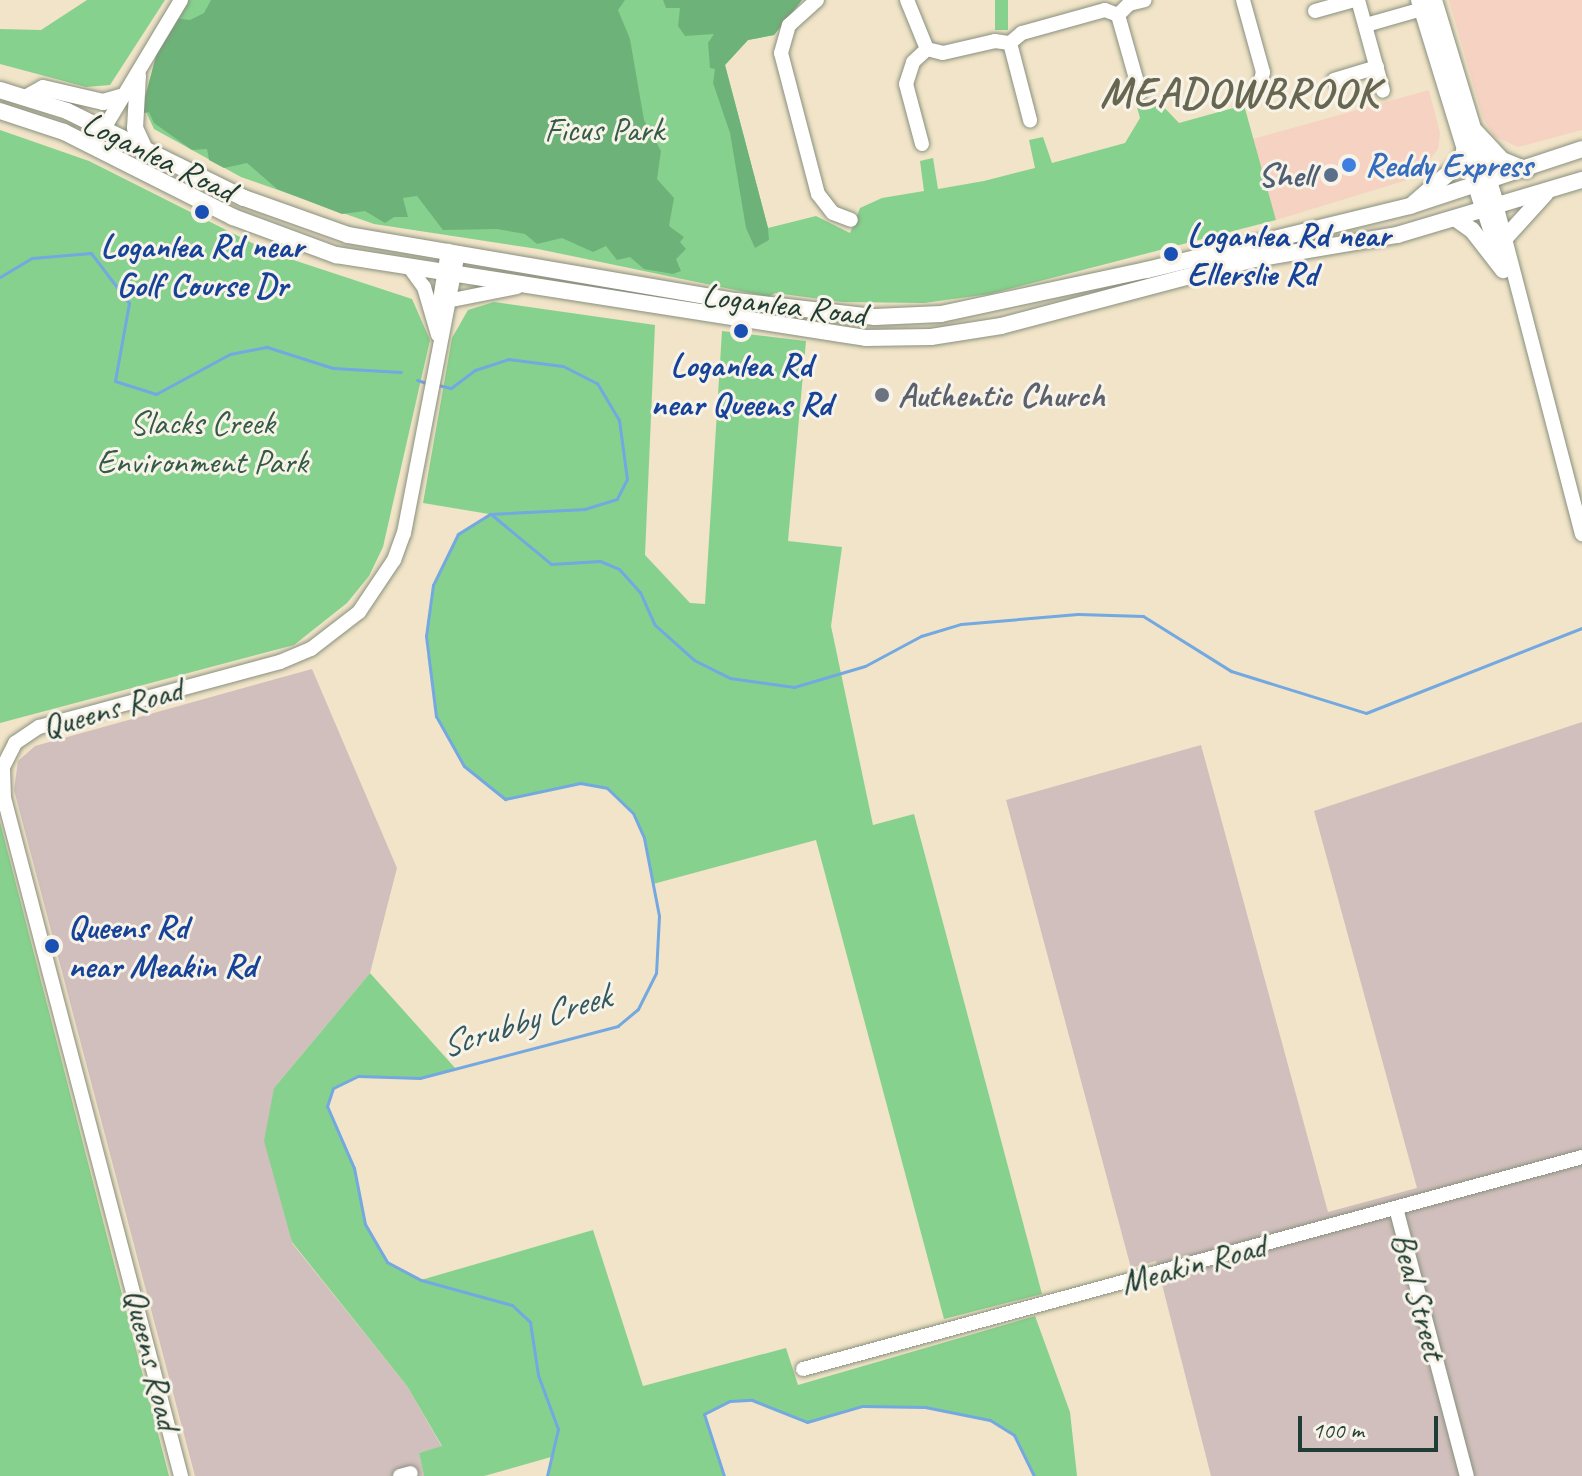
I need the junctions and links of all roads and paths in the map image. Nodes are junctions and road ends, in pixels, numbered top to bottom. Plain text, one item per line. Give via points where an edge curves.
1 (181, 0) edge
2 (817, 0) edge
3 (907, 0) edge
4 (1145, 0) edge
5 (1243, 0) edge
6 (1356, 0) edge
7 (1425, 3) edge
8 (1315, 11) dead end
9 (1118, 15) junction
10 (1366, 25) junction
11 (1010, 43) junction
12 (927, 49) junction
13 (1377, 67) junction
14 (136, 79) junction
15 (1334, 80) dead end
16 (1259, 88) dead end
17 (0, 90) edge
18 (1383, 91) dead end
19 (1140, 93) dead end
20 (27, 97) junction
21 (121, 97) junction
22 (0, 111) edge
23 (1030, 120) dead end
24 (108, 130) junction
25 (1474, 130) junction
26 (922, 144) dead end
27 (1466, 147) junction
28 (99, 148) junction
29 (145, 149) junction
30 (1582, 149) edge
31 (1527, 170) junction
32 (1582, 180) edge
33 (1483, 184) junction
34 (1546, 193) junction
35 (1410, 206) junction
36 (1491, 210) junction
37 (1456, 219) junction
38 (851, 220) dead end
39 (1506, 237) junction
40 (453, 252) junction
41 (410, 268) junction
42 (1503, 270) junction
43 (450, 273) junction
44 (530, 285) junction
45 (1517, 295) junction
46 (452, 300) junction
47 (443, 321) junction
48 (440, 339) junction
49 (1582, 534) edge
50 (1582, 1157) edge
51 (1396, 1208) junction
52 (803, 1369) dead end
53 (181, 1476) edge
54 (1467, 1476) edge

1 - 14 street
2 - 38 street via 789,25 781,53 818,194 833,213
3 - 12 street
4 - 9 street via 1129,4
5 - 16 street via 1263,72
6 - 8 street
6 - 10 street
7 - 10 street
7 - 25 main road
7 - 27 main road
9 - 11 street via 1105,10 1022,33
9 - 19 street
10 - 13 street
11 - 12 street via 995,41 943,53
11 - 23 street
12 - 26 street via 913,62 906,84
13 - 15 street
13 - 18 street
14 - 21 street
14 - 24 street
14 - 29 main road via 135,128
17 - 20 main road, Loganlea Road
20 - 21 main road via 43,88 103,102
20 - 24 main road, Loganlea Road
21 - 24 street
22 - 28 main road, Loganlea Road
24 - 28 street
24 - 29 main road, Loganlea Road
25 - 31 main road via 1502,160
25 - 33 main road
27 - 33 main road
27 - 35 main road via 1458,165
28 - 41 main road, Loganlea Road via 276,235 336,255
29 - 40 main road, Loganlea Road via 317,227
30 - 31 main road, Loganlea Road
31 - 33 main road, Loganlea Road
32 - 34 main road, Loganlea Road
33 - 35 main road, Loganlea Road
33 - 36 main road
34 - 36 main road, Loganlea Road
34 - 39 main road
35 - 40 main road, Loganlea Road via 1052,292 908,316 763,306
36 - 37 main road, Loganlea Road
36 - 39 street
36 - 42 street
37 - 42 main road via 1472,230
37 - 44 main road, Loganlea Road via 1255,259 1037,318 931,337 819,334
39 - 45 street
40 - 43 street, Queens Road
41 - 43 main road, Loganlea Road
41 - 48 street via 424,287
42 - 45 street
43 - 44 main road, Loganlea Road
43 - 46 street, Queens Road
43 - 47 street, Queens Road via 439,306
44 - 46 street
45 - 49 street
46 - 47 street, Queens Road
47 - 48 street, Queens Road
48 - 53 street, Queens Road via 411,505 394,560 348,622 311,649 247,672 39,727 15,743 3,767 4,798
50 - 51 street, Meakin Road
51 - 52 street, Meakin Road
51 - 54 street, Beal Street

